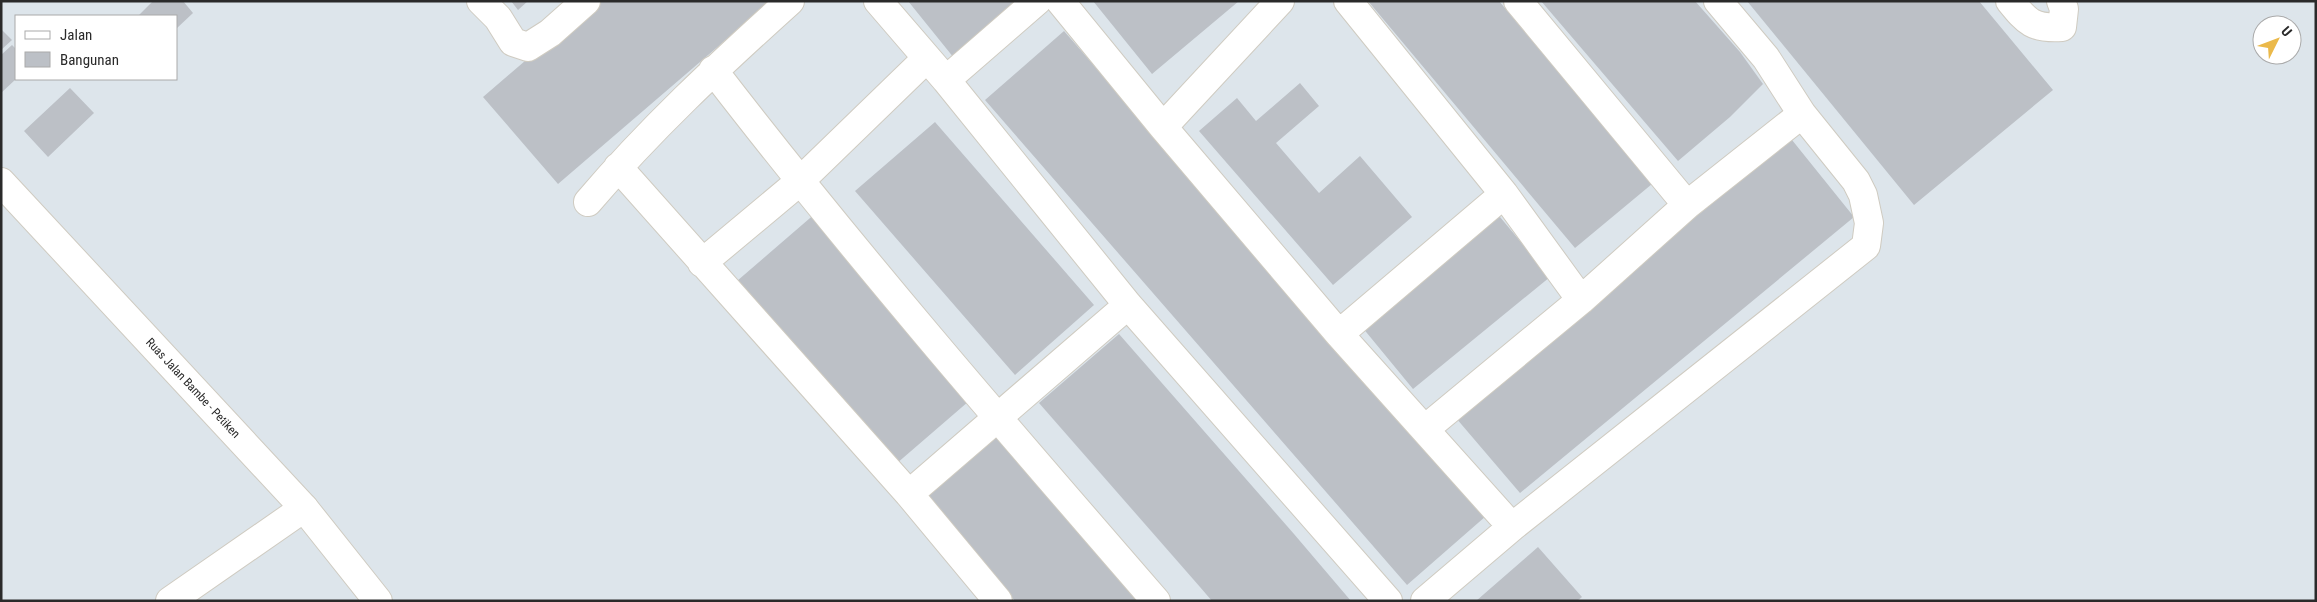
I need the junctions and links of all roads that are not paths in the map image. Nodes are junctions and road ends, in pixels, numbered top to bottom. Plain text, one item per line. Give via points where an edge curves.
1 (481, 1) edge
2 (586, 1) edge
3 (790, 1) edge
4 (878, 1) edge
5 (1037, 1) edge
6 (1060, 1) edge
7 (1280, 1) edge
8 (1348, 1) edge
9 (1518, 1) edge
10 (1718, 1) edge
11 (2010, 1) edge
12 (2061, 1) edge
13 (927, 58) junction
14 (713, 70) junction
15 (946, 80) junction
16 (1802, 114) junction
17 (1163, 127) junction
18 (618, 167) junction
19 (1, 182) edge
20 (799, 182) junction
21 (1504, 194) junction
22 (588, 202) dead end
23 (1687, 205) junction
24 (702, 263) junction
25 (1581, 300) junction
26 (1128, 305) junction
27 (1339, 334) junction
28 (996, 417) junction
29 (1425, 430) junction
30 (909, 494) junction
31 (304, 508) junction
32 (1512, 527) junction
33 (170, 601) edge
34 (378, 601) edge
35 (998, 601) edge
36 (1156, 601) edge
37 (1388, 601) edge
38 (1425, 601) edge

1 - 2 street via 498,18 514,42 528,47 550,33
3 - 14 street
4 - 13 street
5 - 15 street
6 - 17 street
7 - 17 street
8 - 21 street
9 - 23 street
10 - 16 street via 1766,58
11 - 12 street via 2027,22 2062,28 2064,9
13 - 15 street
13 - 20 street
14 - 18 street
14 - 20 street
15 - 26 street
16 - 23 street
16 - 32 street via 1850,171 1863,195 1869,223 1866,246
17 - 27 street
18 - 22 street
18 - 24 street
19 - 31 street, Ruas Jalan Bambe - Petiken
20 - 24 street
20 - 28 street
21 - 25 street
21 - 27 street
23 - 25 street
24 - 30 street
25 - 29 street
26 - 28 street
26 - 37 street
27 - 29 street
28 - 30 street
28 - 36 street
29 - 32 street
30 - 35 street
31 - 33 street
31 - 34 street, Ruas Jalan Bambe - Petiken
32 - 38 street

